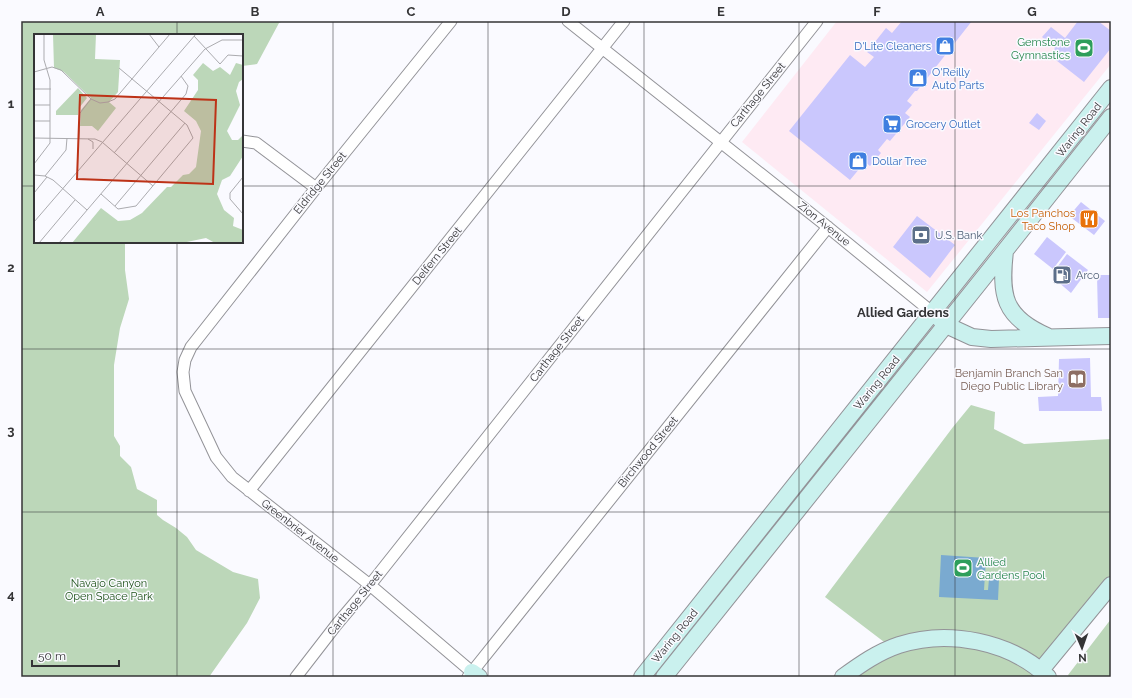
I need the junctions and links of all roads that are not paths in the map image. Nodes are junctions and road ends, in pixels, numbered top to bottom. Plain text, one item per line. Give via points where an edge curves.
1 (451, 21) edge
2 (568, 21) edge
3 (624, 21) edge
4 (817, 21) edge
5 (602, 48) junction
6 (1111, 88) edge
7 (1111, 117) edge
8 (243, 141) edge
9 (722, 142) junction
10 (316, 188) junction
11 (828, 227) junction
12 (1005, 251) junction
13 (933, 313) junction
14 (946, 325) junction
15 (1111, 336) edge
16 (1051, 338) junction
17 (191, 347) joint
18 (249, 492) junction
19 (370, 585) junction
20 (1111, 585) edge
21 (1045, 673) edge
22 (473, 675) edge
23 (296, 677) edge
24 (642, 677) edge
25 (664, 677) edge
26 (843, 677) edge

1 - 10 street, Eldridge Street
2 - 5 street, Zion Avenue
3 - 5 street, Delfern Street
4 - 9 street, Carthage Street
5 - 9 street, Zion Avenue
5 - 18 street, Delfern Street
6 - 13 main road, Waring Road
7 - 12 main road, Waring Road
8 - 10 street via 256,143
9 - 11 street, Zion Avenue
9 - 19 street, Carthage Street
10 - 17 street, Eldridge Street
11 - 13 street, Zion Avenue
11 - 22 street, Birchwood Street
12 - 14 main road, Waring Road
12 - 16 main road via 1003,281 1005,298 1011,311 1029,328
13 - 14 main road, Zion Avenue
13 - 24 main road, Waring Road
14 - 16 main road, Zion Avenue via 972,337
14 - 25 main road, Waring Road
15 - 16 main road, Zion Avenue
17 - 18 street, Greenbrier Avenue via 183,372 185,391 216,457 232,477
18 - 19 street, Greenbrier Avenue
19 - 22 street, Greenbrier Avenue
19 - 23 street, Carthage Street
20 - 21 main road
21 - 26 main road via 1005,649 960,638 919,640 892,648 867,660

